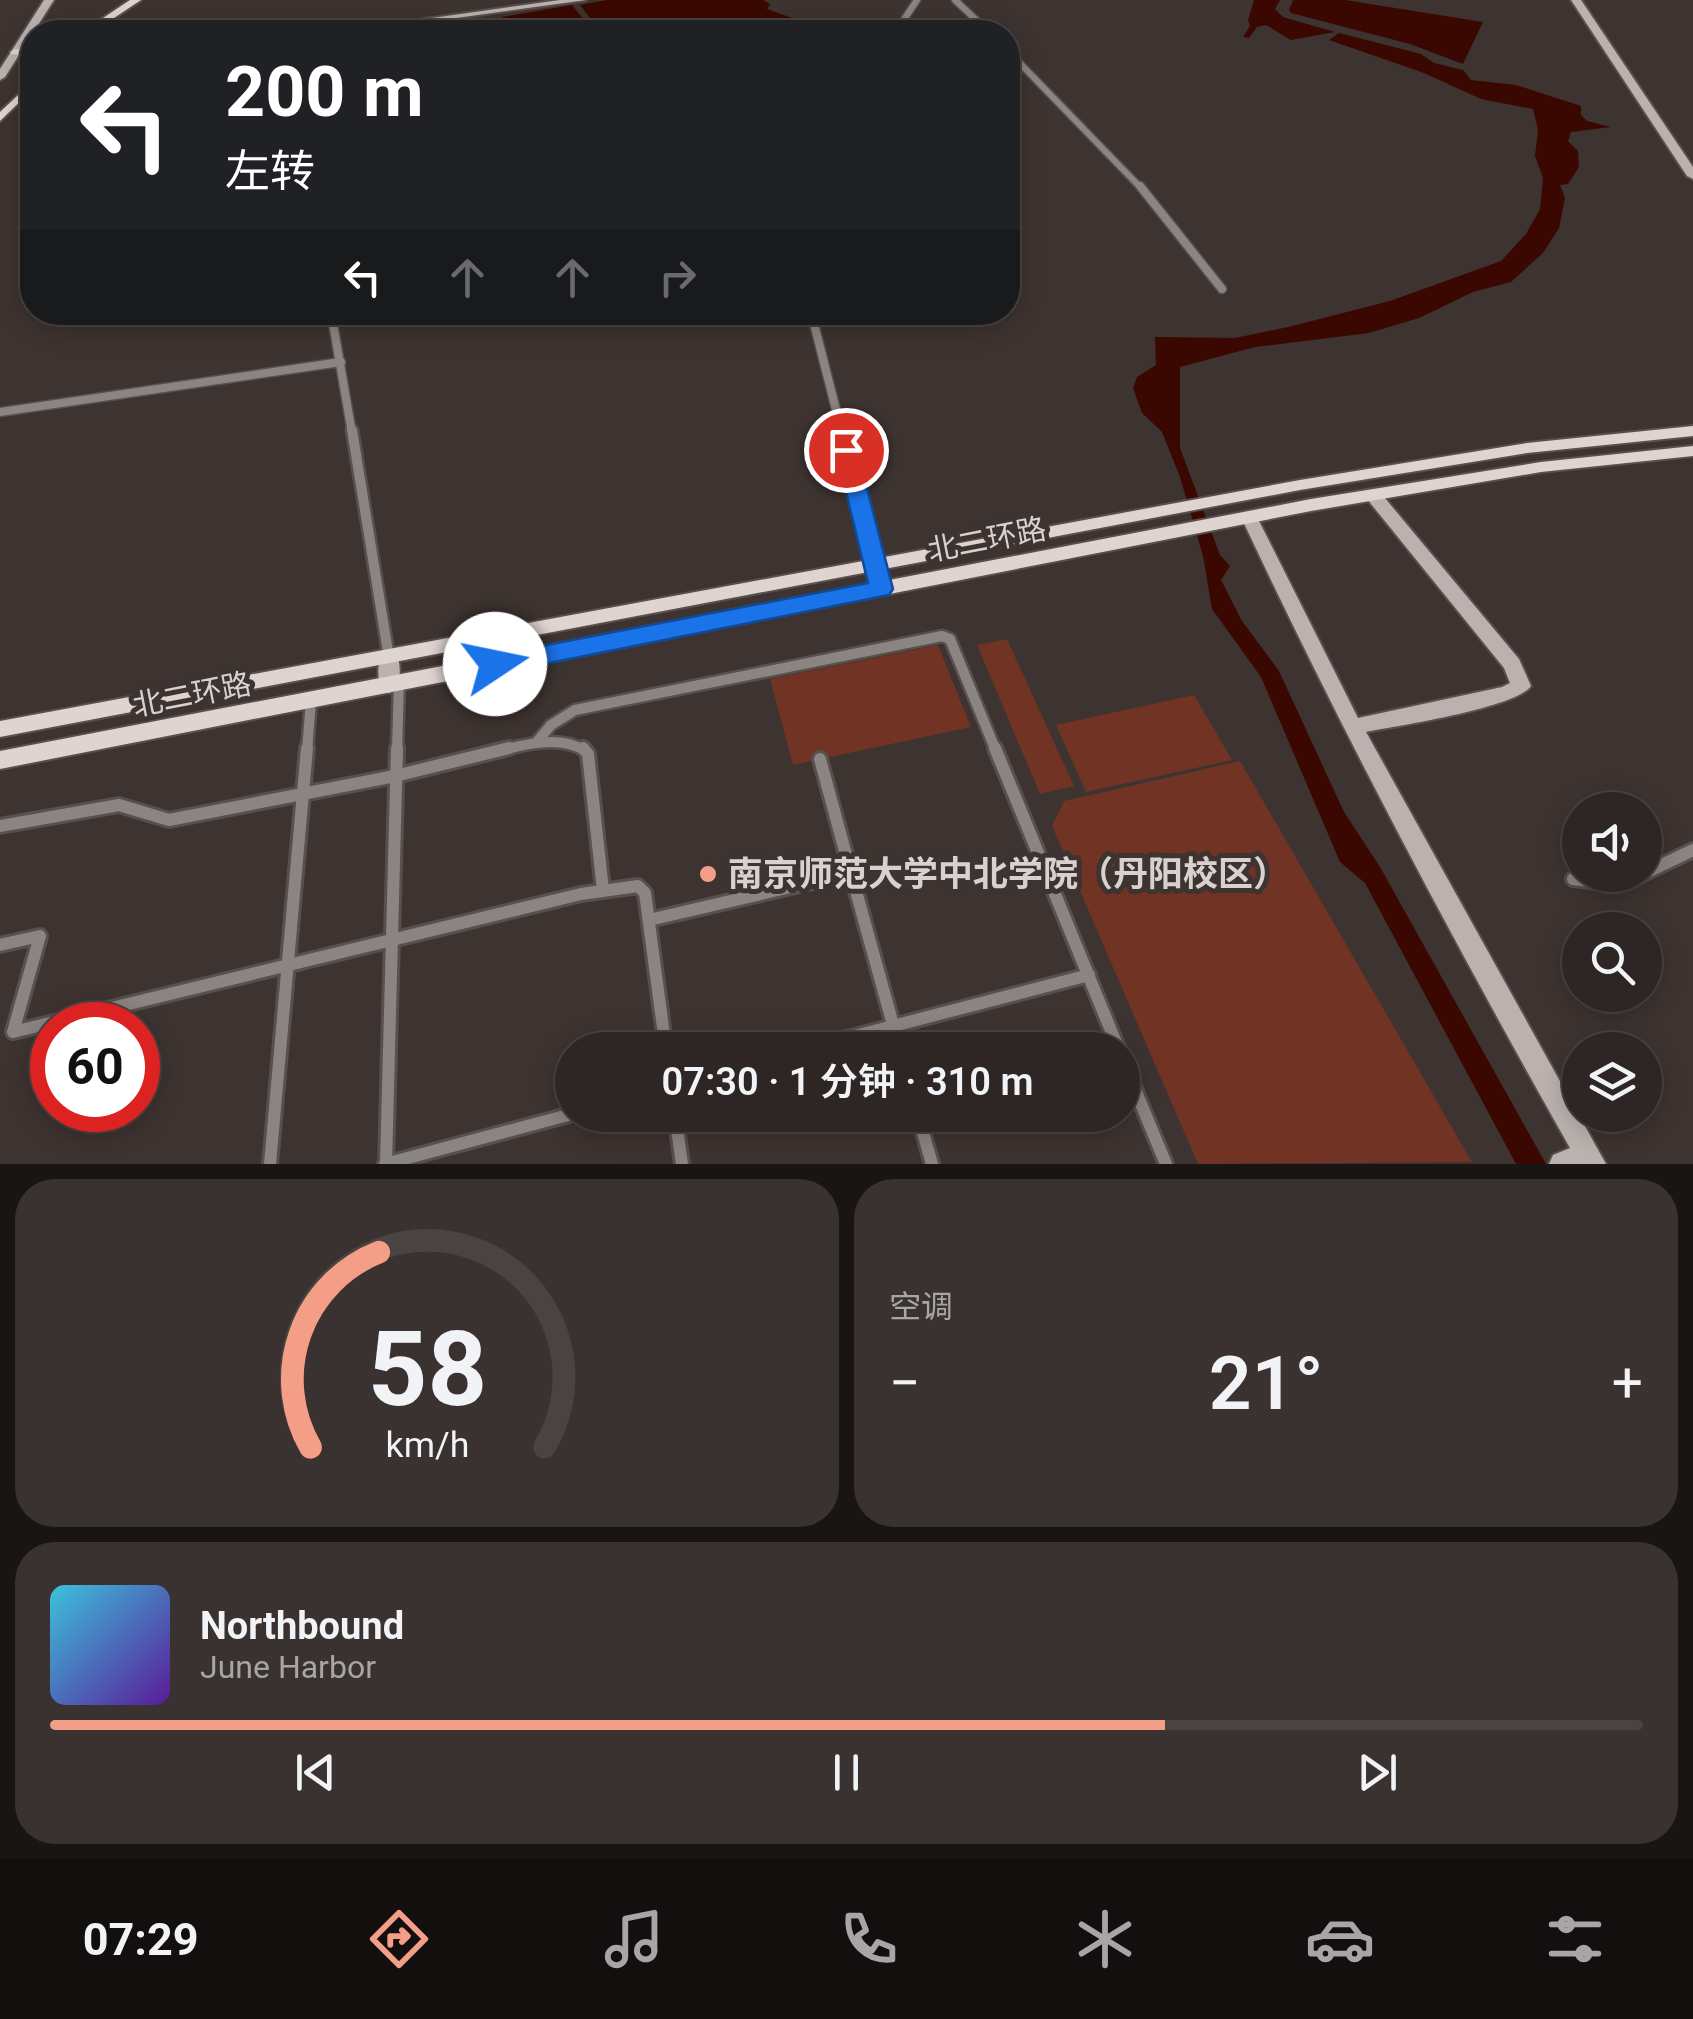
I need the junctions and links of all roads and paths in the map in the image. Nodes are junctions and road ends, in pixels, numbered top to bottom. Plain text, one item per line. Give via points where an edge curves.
1 (136, 0) edge
2 (147, 0) edge
3 (582, 0) edge
4 (955, 0) edge
5 (1576, 0) edge
6 (106, 20) edge
7 (116, 20) edge
8 (429, 20) edge
9 (976, 20) edge
10 (20, 44) edge
11 (15, 52) junction
12 (20, 52) edge
13 (1020, 63) edge
14 (0, 77) edge
15 (20, 86) edge
16 (20, 97) edge
17 (0, 105) edge
18 (0, 118) edge
19 (1670, 142) junction
20 (1693, 144) edge
21 (1693, 176) edge
22 (1222, 290) dead end
23 (333, 325) edge
24 (814, 325) edge
25 (340, 362) junction
26 (0, 412) edge
27 (1693, 431) edge
28 (1693, 451) edge
29 (1368, 474) junction
30 (1377, 494) junction
31 (1249, 517) junction
32 (876, 566) junction
33 (881, 589) junction
34 (389, 658) junction
35 (394, 684) junction
36 (311, 700) junction
37 (1354, 728) junction
38 (0, 730) edge
39 (536, 743) junction
40 (0, 760) edge
41 (820, 760) dead end
42 (395, 776) junction
43 (303, 794) junction
44 (0, 826) edge
45 (1693, 850) edge
46 (1662, 865) edge
47 (851, 873) junction
48 (604, 890) junction
49 (649, 920) junction
50 (391, 941) junction
51 (0, 945) edge
52 (288, 966) junction
53 (1088, 974) junction
54 (893, 1026) junction
55 (664, 1032) edge
56 (870, 1032) edge
57 (895, 1032) edge
58 (1112, 1032) edge
59 (1140, 1101) edge
60 (555, 1119) edge
61 (677, 1132) edge
62 (923, 1132) edge
63 (1590, 1160) edge
64 (270, 1164) edge
65 (386, 1164) edge
66 (682, 1164) edge
67 (932, 1164) edge
68 (1166, 1164) edge
69 (1562, 1164) edge

1 - 6 main road
2 - 7 main road
3 - 8 street
4 - 9 street
5 - 19 street
10 - 11 street
11 - 12 main road
11 - 14 street
13 - 22 street via 1134,178
15 - 17 main road
16 - 18 main road
19 - 20 street
19 - 21 street
23 - 25 street
24 - 32 street
25 - 26 street
25 - 34 street
27 - 29 main road, 北二环路
28 - 30 main road, 北二环路
29 - 30 street
29 - 32 main road, 北二环路
30 - 31 main road, 北二环路
30 - 37 street via 1512,664 1521,686
31 - 33 main road, 北二环路
31 - 37 street
32 - 33 street
32 - 34 main road, 北二环路
33 - 35 main road, 北二环路
34 - 35 street
34 - 38 main road, 北二环路
35 - 36 main road, 北二环路
35 - 42 street
36 - 40 main road, 北二环路
36 - 43 street
37 - 63 street
39 - 42 street
39 - 48 street via 566,743 588,754
39 - 53 street via 575,710 950,639
41 - 47 street
42 - 43 street
42 - 50 street
43 - 44 street via 169,820 119,805
43 - 52 street
45 - 46 street
47 - 49 street
47 - 54 street
48 - 49 street via 638,886
48 - 50 street
49 - 55 street
50 - 52 street
50 - 65 street
51 - 52 street via 40,936 14,1032
52 - 64 street
53 - 54 street
53 - 58 street
54 - 56 street
54 - 57 street
59 - 68 street
60 - 65 street
61 - 66 street
62 - 67 street
63 - 69 street

